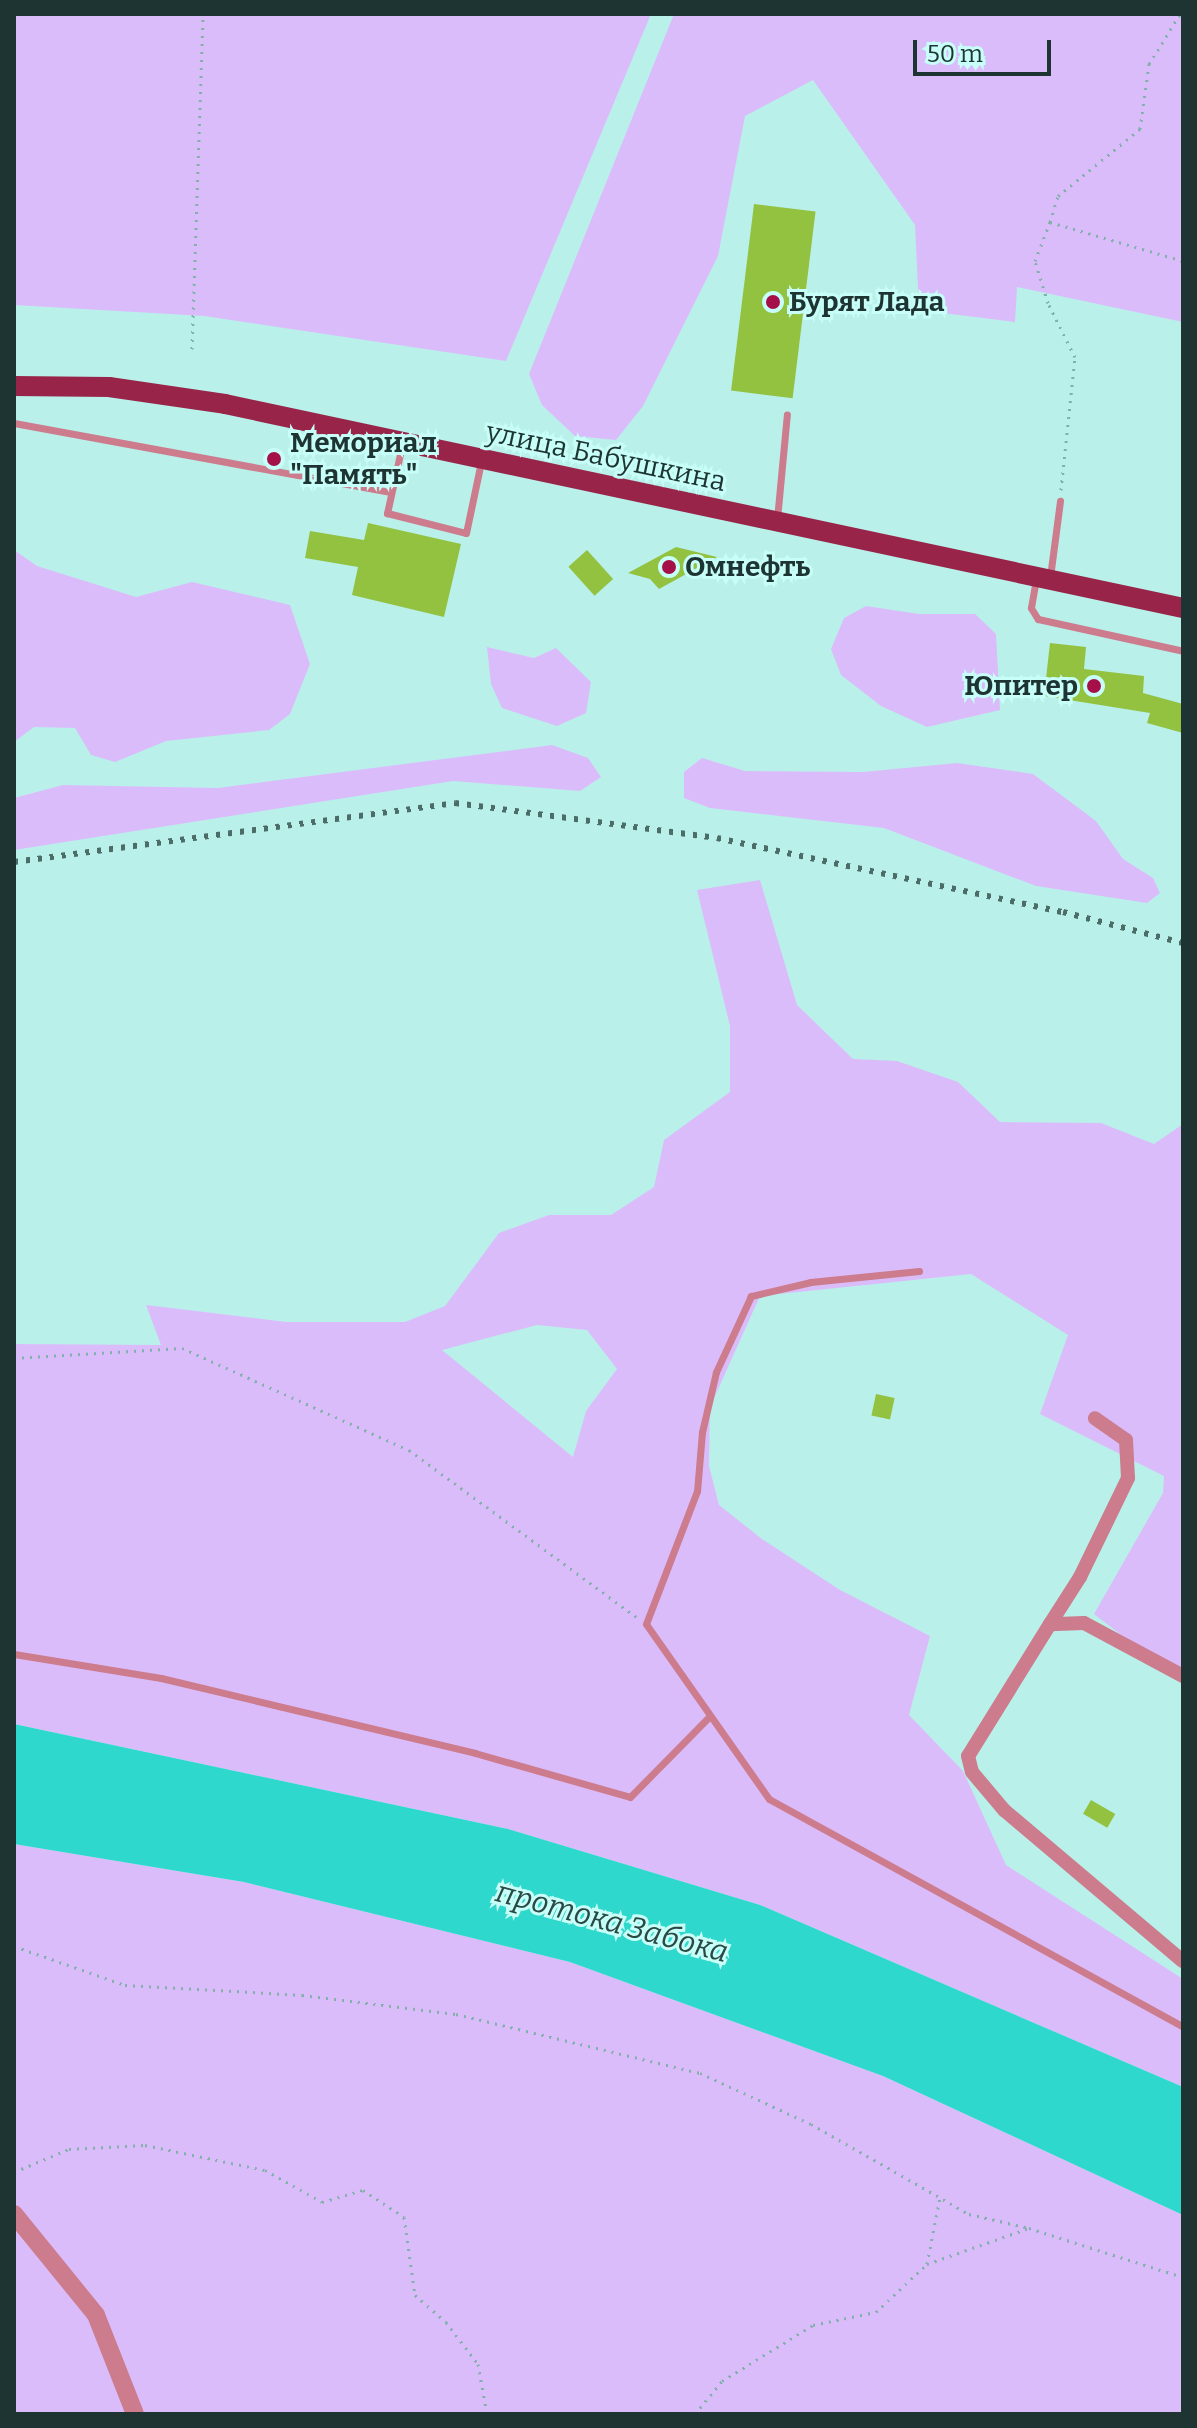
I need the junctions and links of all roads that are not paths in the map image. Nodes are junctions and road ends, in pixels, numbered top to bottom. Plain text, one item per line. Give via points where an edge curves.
1 (14, 386) edge
2 (787, 414) dead end
3 (14, 423) edge
4 (402, 442) junction
5 (482, 459) junction
6 (391, 492) junction
7 (1060, 501) road end
8 (777, 521) junction
9 (1043, 578) junction
10 (1183, 608) edge
11 (1183, 651) edge
12 (919, 1271) dead end
13 (1095, 1418) dead end
14 (1050, 1624) junction
15 (14, 1654) edge
16 (1183, 1676) edge
17 (710, 1716) junction
18 (1183, 1961) edge
19 (1183, 2027) edge
20 (14, 2214) edge
21 (135, 2414) edge

1 - 4 main road, улица Бабушкина via 143,390
2 - 8 lane
3 - 6 lane
4 - 5 main road, улица Бабушкина
4 - 6 lane
5 - 6 lane via 466,533 387,513
5 - 8 main road, улица Бабушкина
7 - 9 lane
8 - 9 main road, улица Бабушкина
9 - 10 main road, улица Бабушкина
9 - 11 lane via 1031,608 1038,619
12 - 17 lane via 811,1282 751,1296 716,1372 702,1432 697,1491 646,1624
13 - 14 street via 1126,1440 1128,1478 1080,1577
14 - 16 street via 1084,1623
14 - 18 street via 968,1756 972,1772 1069,1868
15 - 17 lane via 161,1678 475,1753 630,1797
17 - 19 lane via 769,1799
20 - 21 street via 96,2315

